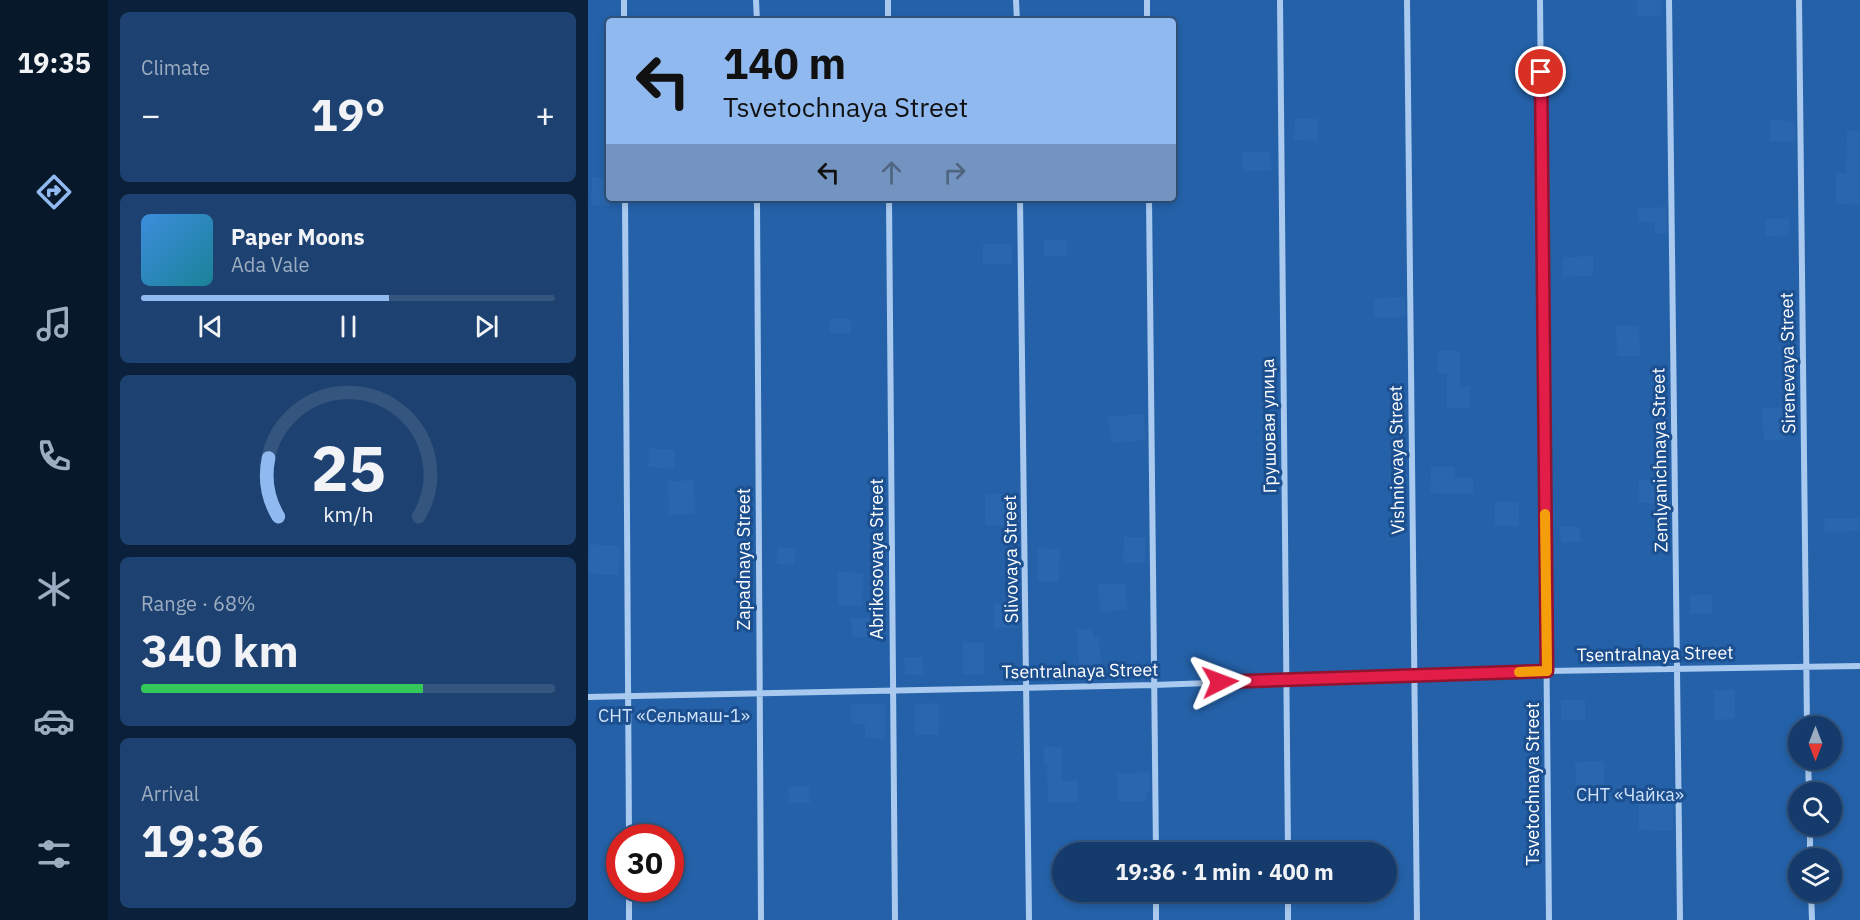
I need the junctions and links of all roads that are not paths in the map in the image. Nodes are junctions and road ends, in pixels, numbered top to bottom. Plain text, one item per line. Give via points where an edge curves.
1 (624, 0) edge
2 (756, 0) edge
3 (888, 0) edge
4 (1016, 0) edge
5 (1147, 0) edge
6 (1280, 0) edge
7 (1407, 0) edge
8 (1540, 0) edge
9 (1669, 0) edge
10 (1799, 0) edge
11 (624, 18) edge
12 (757, 18) edge
13 (888, 18) edge
14 (1017, 18) edge
15 (1147, 18) edge
16 (625, 201) edge
17 (757, 201) edge
18 (890, 201) edge
19 (1020, 201) edge
20 (1149, 201) edge
21 (1806, 665) junction
22 (1860, 666) edge
23 (1678, 669) junction
24 (1547, 671) junction
25 (1414, 676) junction
26 (1287, 679) junction
27 (1154, 685) junction
28 (1028, 686) junction
29 (893, 692) junction
30 (760, 693) junction
31 (627, 696) junction
32 (588, 697) edge
33 (1807, 716) edge
34 (629, 824) edge
35 (1156, 842) edge
36 (1288, 842) edge
37 (629, 902) edge
38 (1156, 902) edge
39 (1288, 902) edge
40 (1811, 902) edge
41 (629, 920) edge
42 (761, 920) edge
43 (895, 920) edge
44 (1029, 920) edge
45 (1156, 920) edge
46 (1288, 920) edge
47 (1417, 920) edge
48 (1549, 920) edge
49 (1680, 920) edge
50 (1812, 920) edge

1 - 11 street
2 - 12 street
3 - 13 street
4 - 14 street
5 - 15 street
6 - 26 street, Грушовая улица
7 - 25 street, Vishniovaya Street
8 - 24 street, Tsvetochnaya Street
9 - 23 street, Zemlyanichnaya Street
10 - 21 street, Sirenevaya Street
16 - 31 street
17 - 30 street, Zapadnaya Street
18 - 29 street, Abrikosovaya Street
19 - 28 street, Slivovaya Street
20 - 27 street
21 - 22 street, Tsentralnaya Street
21 - 23 street, Tsentralnaya Street
21 - 33 street, Sirenevaya Street
23 - 24 street, Tsentralnaya Street
23 - 49 street, Zemlyanichnaya Street
24 - 25 street, Tsentralnaya Street
24 - 48 street, Tsvetochnaya Street
25 - 26 street, Tsentralnaya Street
25 - 47 street, Vishniovaya Street
26 - 27 street, Tsentralnaya Street
26 - 36 street, Грушовая улица
27 - 28 street, Tsentralnaya Street
27 - 35 street
28 - 29 street, Tsentralnaya Street
28 - 44 street, Slivovaya Street
29 - 30 street, Tsentralnaya Street
29 - 43 street, Abrikosovaya Street
30 - 31 street, Tsentralnaya Street
30 - 42 street, Zapadnaya Street
31 - 32 street, Tsentralnaya Street
31 - 34 street
37 - 41 street
38 - 45 street
39 - 46 street
40 - 50 street

